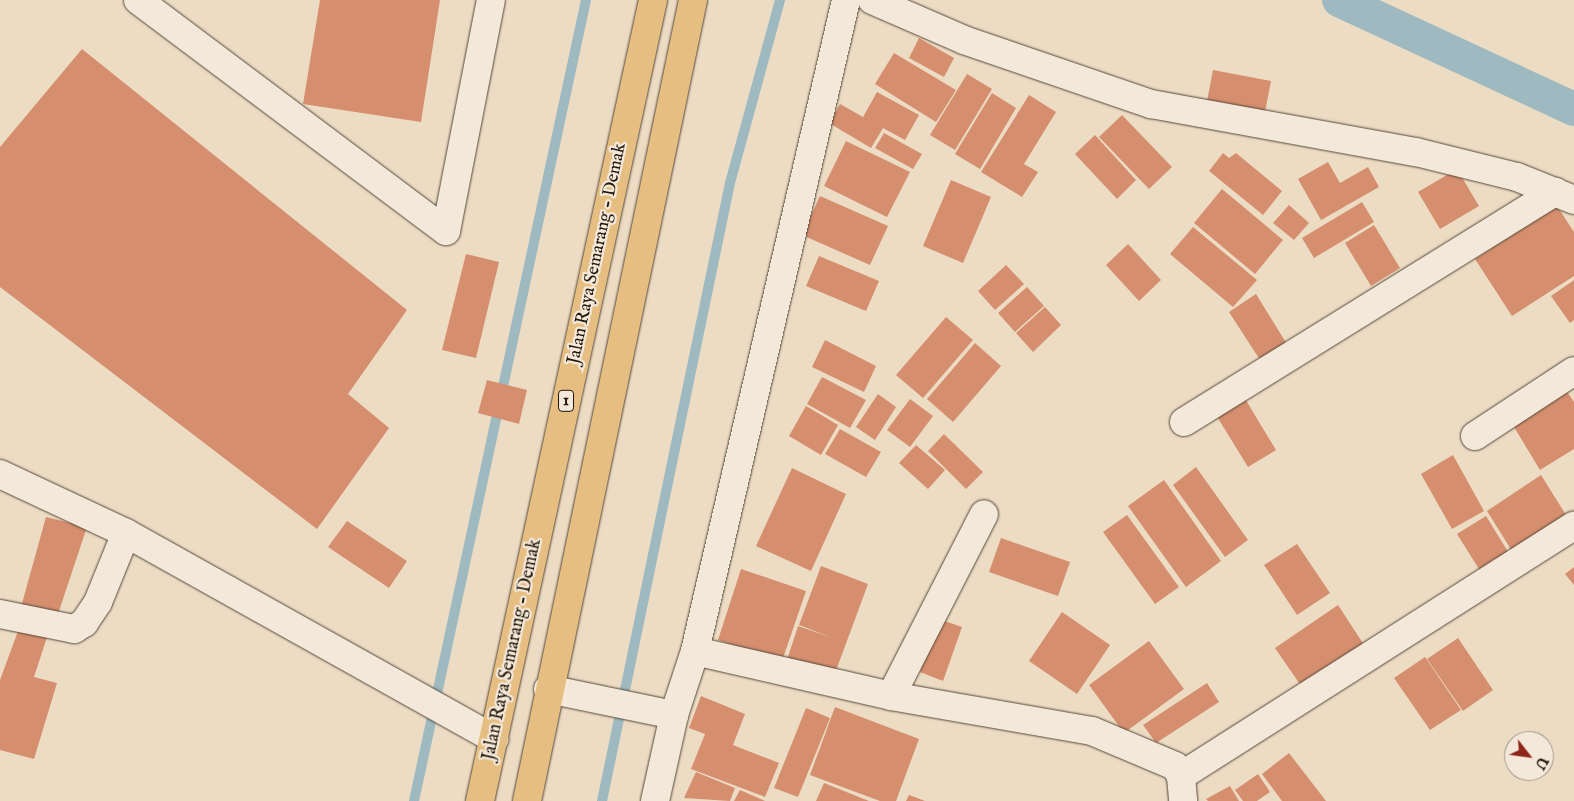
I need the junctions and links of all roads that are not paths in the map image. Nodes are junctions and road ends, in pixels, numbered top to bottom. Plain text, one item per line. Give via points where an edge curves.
1 (138, 0) edge
2 (491, 0) edge
3 (653, 0) edge
4 (693, 0) edge
5 (846, 0) edge
6 (872, 0) edge
7 (1564, 196) edge
8 (1574, 371) edge
9 (1184, 422) dead end
10 (1475, 436) dead end
11 (0, 474) edge
12 (984, 514) dead end
13 (1574, 526) edge
14 (126, 533) junction
15 (0, 614) edge
16 (695, 651) junction
17 (548, 689) junction
18 (891, 696) junction
19 (667, 714) junction
20 (494, 739) junction
21 (1182, 789) edge
22 (480, 801) edge
23 (526, 801) edge
24 (655, 801) edge

1 - 2 street via 446,231
3 - 20 highway, Jalan Raya Semarang - Demak / 1
4 - 17 highway
5 - 16 street
6 - 7 street via 964,40 1151,104 1416,152 1517,177
7 - 9 street
8 - 10 street
11 - 14 street
12 - 18 street
13 - 21 street
14 - 15 street via 98,602 84,623 74,629
14 - 20 street
16 - 18 street
16 - 19 street
17 - 19 street
17 - 23 highway
18 - 21 street via 1092,731 1176,766
19 - 24 street
20 - 22 highway, Jalan Raya Semarang - Demak / 1

